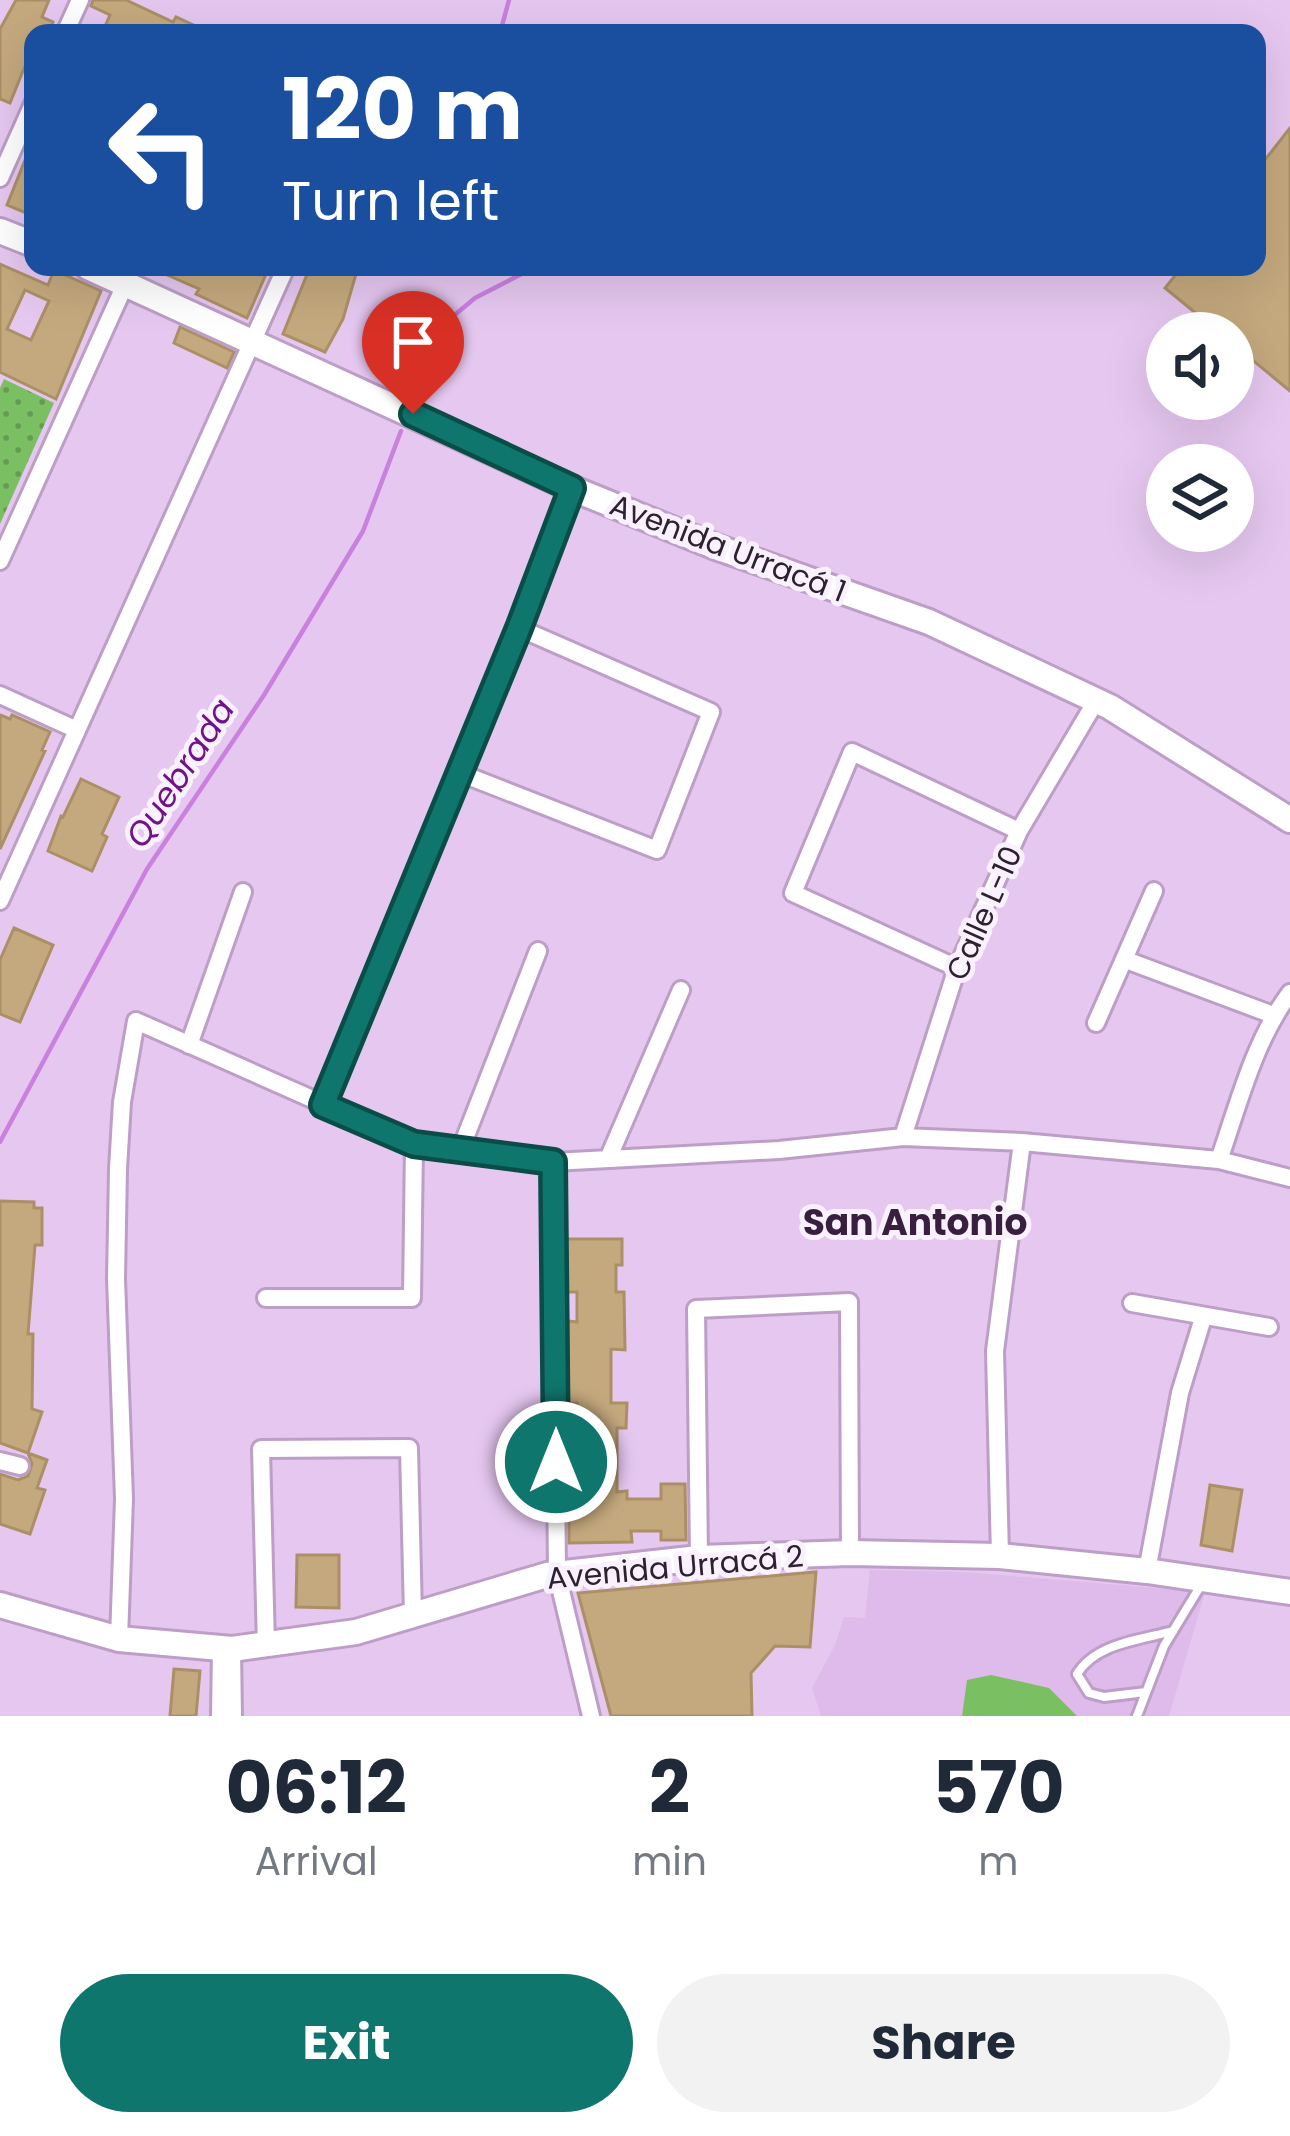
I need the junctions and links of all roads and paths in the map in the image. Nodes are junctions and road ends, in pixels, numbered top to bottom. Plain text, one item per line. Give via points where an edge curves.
1 (24, 124) edge
2 (0, 178) edge
3 (129, 276) edge
4 (131, 276) edge
5 (282, 276) edge
6 (255, 341) junction
7 (572, 488) junction
8 (0, 561) edge
9 (519, 628) junction
10 (0, 695) edge
11 (1096, 701) junction
12 (77, 730) junction
13 (460, 773) junction
14 (1290, 819) edge
15 (1019, 831) junction
16 (1154, 891) dead end
17 (243, 892) dead end
18 (0, 901) edge
19 (538, 951) dead end
20 (1126, 960) junction
21 (957, 968) junction
22 (681, 990) dead end
23 (1290, 993) edge
24 (1273, 1015) junction
25 (1096, 1023) dead end
26 (189, 1046) junction
27 (323, 1105) junction
28 (903, 1137) junction
29 (1022, 1142) junction
30 (414, 1144) junction
31 (460, 1151) junction
32 (608, 1159) junction
33 (1220, 1160) junction
34 (553, 1162) junction
35 (1290, 1178) edge
36 (266, 1298) dead end
37 (1132, 1303) dead end
38 (1203, 1318) junction
39 (1269, 1327) dead end
40 (0, 1461) edge
41 (20, 1466) dead end
42 (850, 1553) junction
43 (1000, 1556) junction
44 (699, 1558) junction
45 (1147, 1571) junction
46 (556, 1574) junction
47 (1205, 1579) junction
48 (1290, 1592) edge
49 (0, 1605) edge
50 (413, 1616) junction
51 (1173, 1631) junction
52 (119, 1639) junction
53 (266, 1646) junction
54 (227, 1649) junction
55 (1146, 1692) junction
56 (220, 1716) edge
57 (233, 1716) edge
58 (591, 1716) edge
59 (1137, 1716) edge

1 - 2 street
3 - 8 street
4 - 6 street, Avenida Urracá 1
5 - 6 street
6 - 7 street, Avenida Urracá 1
6 - 12 street
7 - 9 street
7 - 11 street, Avenida Urracá 1 via 928,622
9 - 13 street
9 - 13 street via 711,712 657,850
10 - 12 street
11 - 14 street, Avenida Urracá 1
11 - 15 street, Calle L-10
12 - 18 street
13 - 27 street
15 - 21 street, Calle L-10
15 - 21 street via 852,752 793,893
16 - 20 street
17 - 26 street
19 - 31 street
20 - 24 street
20 - 25 street
21 - 28 street, Calle L-10
22 - 32 street
23 - 24 street
24 - 33 street
26 - 27 street
26 - 52 street via 136,1021 122,1102
27 - 30 street
28 - 29 street
28 - 32 street
29 - 33 street
29 - 43 street via 995,1351
30 - 31 street
30 - 36 street via 412,1298
31 - 34 street
32 - 34 street
33 - 35 street
34 - 46 street
37 - 38 street
38 - 39 street
38 - 45 street via 1180,1393
40 - 41 street
42 - 43 street, Avenida Urracá 2
42 - 44 street, Avenida Urracá 2
42 - 44 street via 849,1302 696,1309
43 - 45 street, Avenida Urracá 2
44 - 46 street, Avenida Urracá 2
45 - 47 street, Avenida Urracá 2
46 - 50 street, Avenida Urracá 2
46 - 58 street
47 - 48 street, Avenida Urracá 2
47 - 51 lane
49 - 52 street, Avenida Urracá 2
50 - 53 street, Avenida Urracá 2
50 - 53 street via 409,1448 261,1449
51 - 55 lane
51 - 55 lane via 1108,1648 1076,1675 1089,1693 1104,1697
52 - 54 street, Avenida Urracá 2
53 - 54 street, Avenida Urracá 2
54 - 56 street
54 - 57 street
55 - 59 lane

